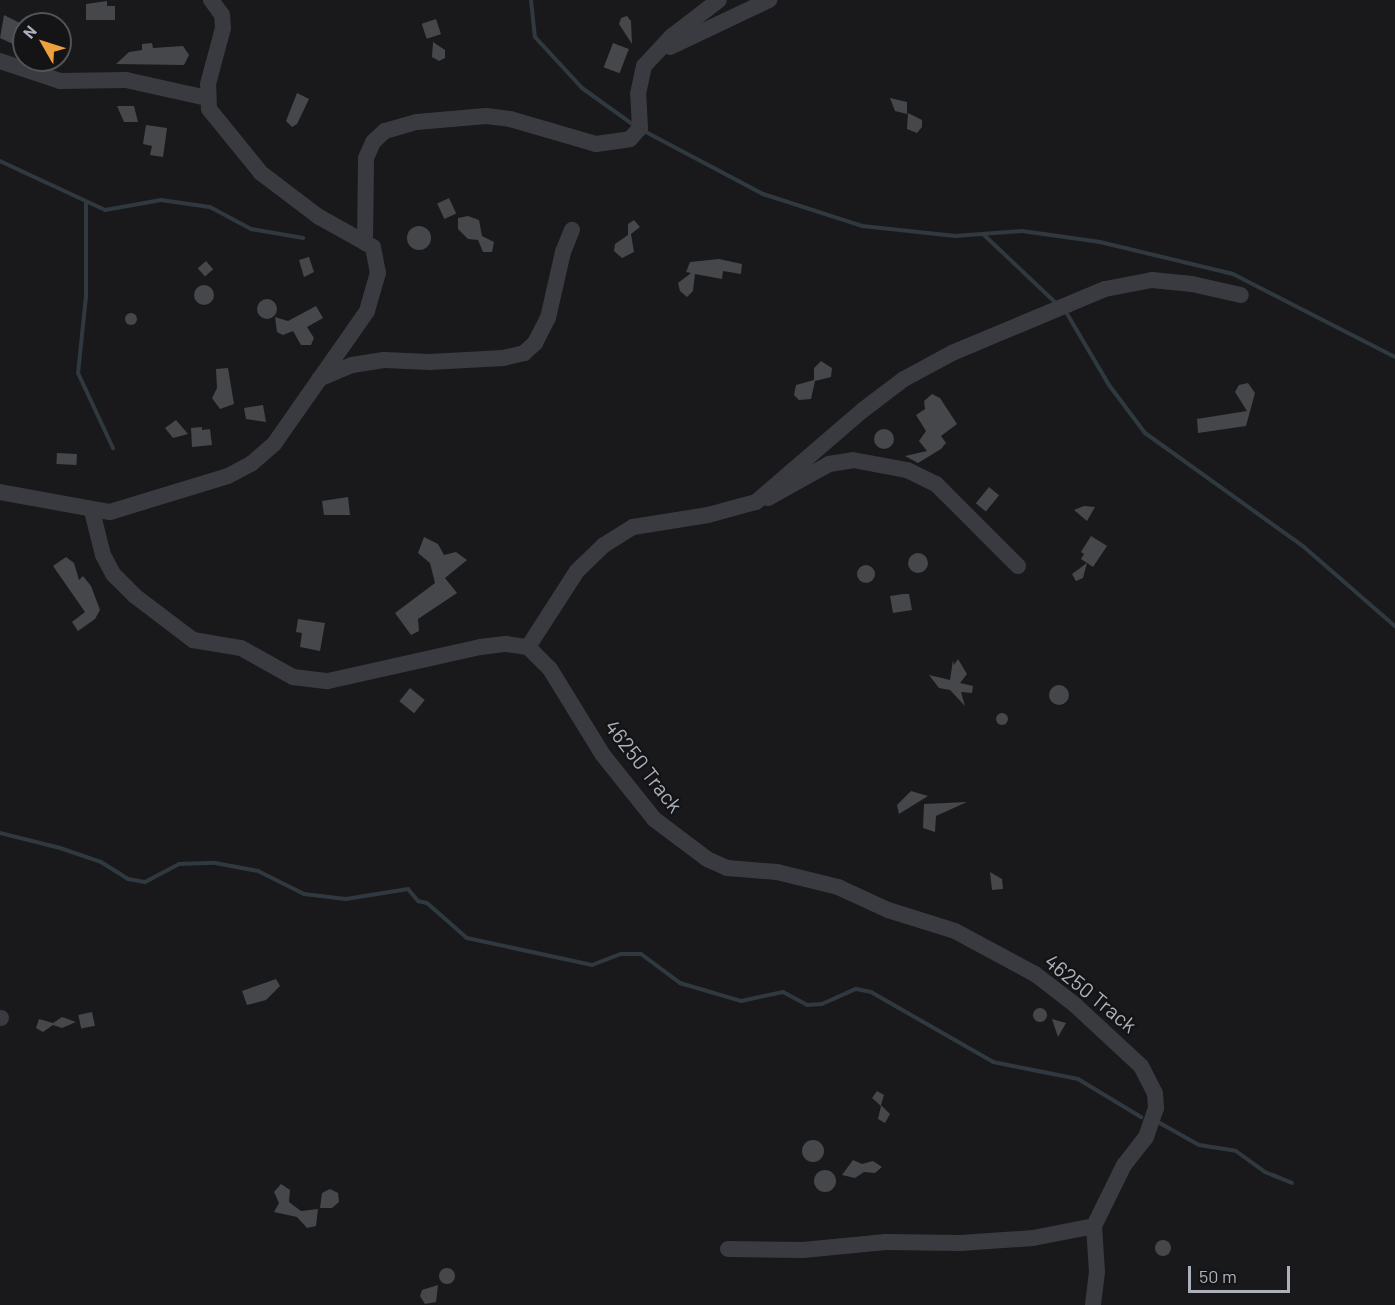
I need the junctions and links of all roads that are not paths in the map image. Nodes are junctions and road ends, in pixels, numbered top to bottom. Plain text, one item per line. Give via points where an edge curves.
1 (211, 0) edge
2 (720, 0) edge
3 (769, 0) edge
4 (651, 58) junction
5 (0, 61) edge
6 (207, 98) junction
7 (572, 230) dead end
8 (365, 243) junction
9 (1241, 295) dead end
10 (318, 380) junction
11 (0, 492) edge
12 (756, 502) junction
13 (93, 511) junction
14 (1018, 566) dead end
15 (528, 647) junction
16 (1094, 1226) junction
17 (728, 1249) dead end
18 (1093, 1305) edge

1 - 6 street via 222,15 223,28
2 - 4 street
3 - 4 street
4 - 8 street via 639,81 640,128 630,139 618,143 586,142 510,118 486,116 417,122 385,131 366,158
5 - 6 street via 60,81 126,80
6 - 8 street via 213,116 261,173 319,217
7 - 10 street via 548,318 536,343 525,353 429,362 384,360 352,365
8 - 10 street via 377,256 374,293 362,323
9 - 12 street via 1152,280 1105,289 1012,326 904,379
10 - 13 street via 274,444 251,464 207,485 110,512
11 - 13 street
12 - 14 street via 775,496 829,464 853,460 907,470 936,484
12 - 15 street via 708,516 633,527 604,544 577,571
13 - 15 street via 103,555 113,574 135,596 193,640 240,648 293,676 328,681 480,648 506,644
15 - 16 street, 46250 Track via 550,669 603,755 654,819 707,859 727,868 777,872 838,887 888,910 955,930 1035,974 1124,1047 1150,1079 1156,1108 1146,1137 1118,1175
16 - 17 street via 1033,1238 961,1243
16 - 18 street, 46250 Track via 1097,1272

